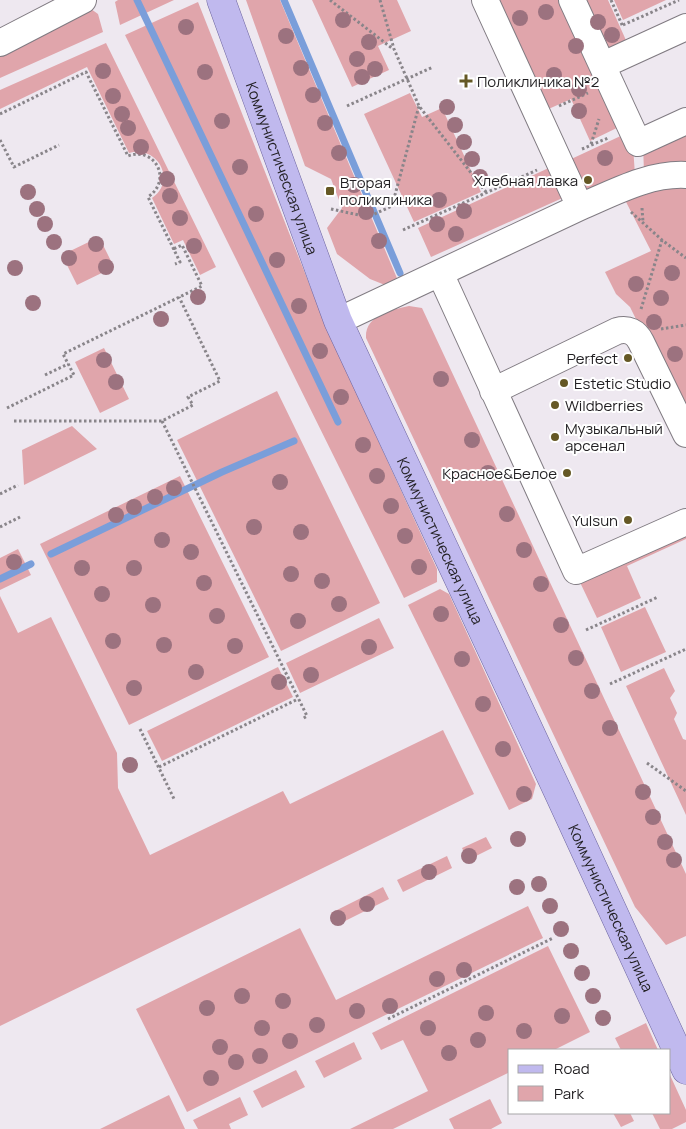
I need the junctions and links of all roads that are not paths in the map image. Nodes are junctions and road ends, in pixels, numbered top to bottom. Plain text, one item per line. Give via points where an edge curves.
1 (83, 0) edge
2 (221, 0) edge
3 (485, 0) edge
4 (572, 0) edge
5 (686, 26) edge
6 (0, 43) edge
7 (607, 74) junction
8 (686, 121) edge
9 (686, 176) edge
10 (580, 207) junction
11 (440, 273) junction
12 (338, 321) junction
13 (493, 391) junction
14 (686, 434) edge
15 (686, 522) edge
16 (686, 1070) edge

1 - 6 street
2 - 12 main road, Коммунистическая улица
3 - 10 street
4 - 7 street
5 - 7 street via 634,50
7 - 8 street via 638,143
9 - 10 street via 653,177
10 - 11 street
11 - 12 street
11 - 13 street
12 - 16 main road, Коммунистическая улица
13 - 14 street via 617,331 626,330 634,333 641,342
13 - 15 street via 576,572

